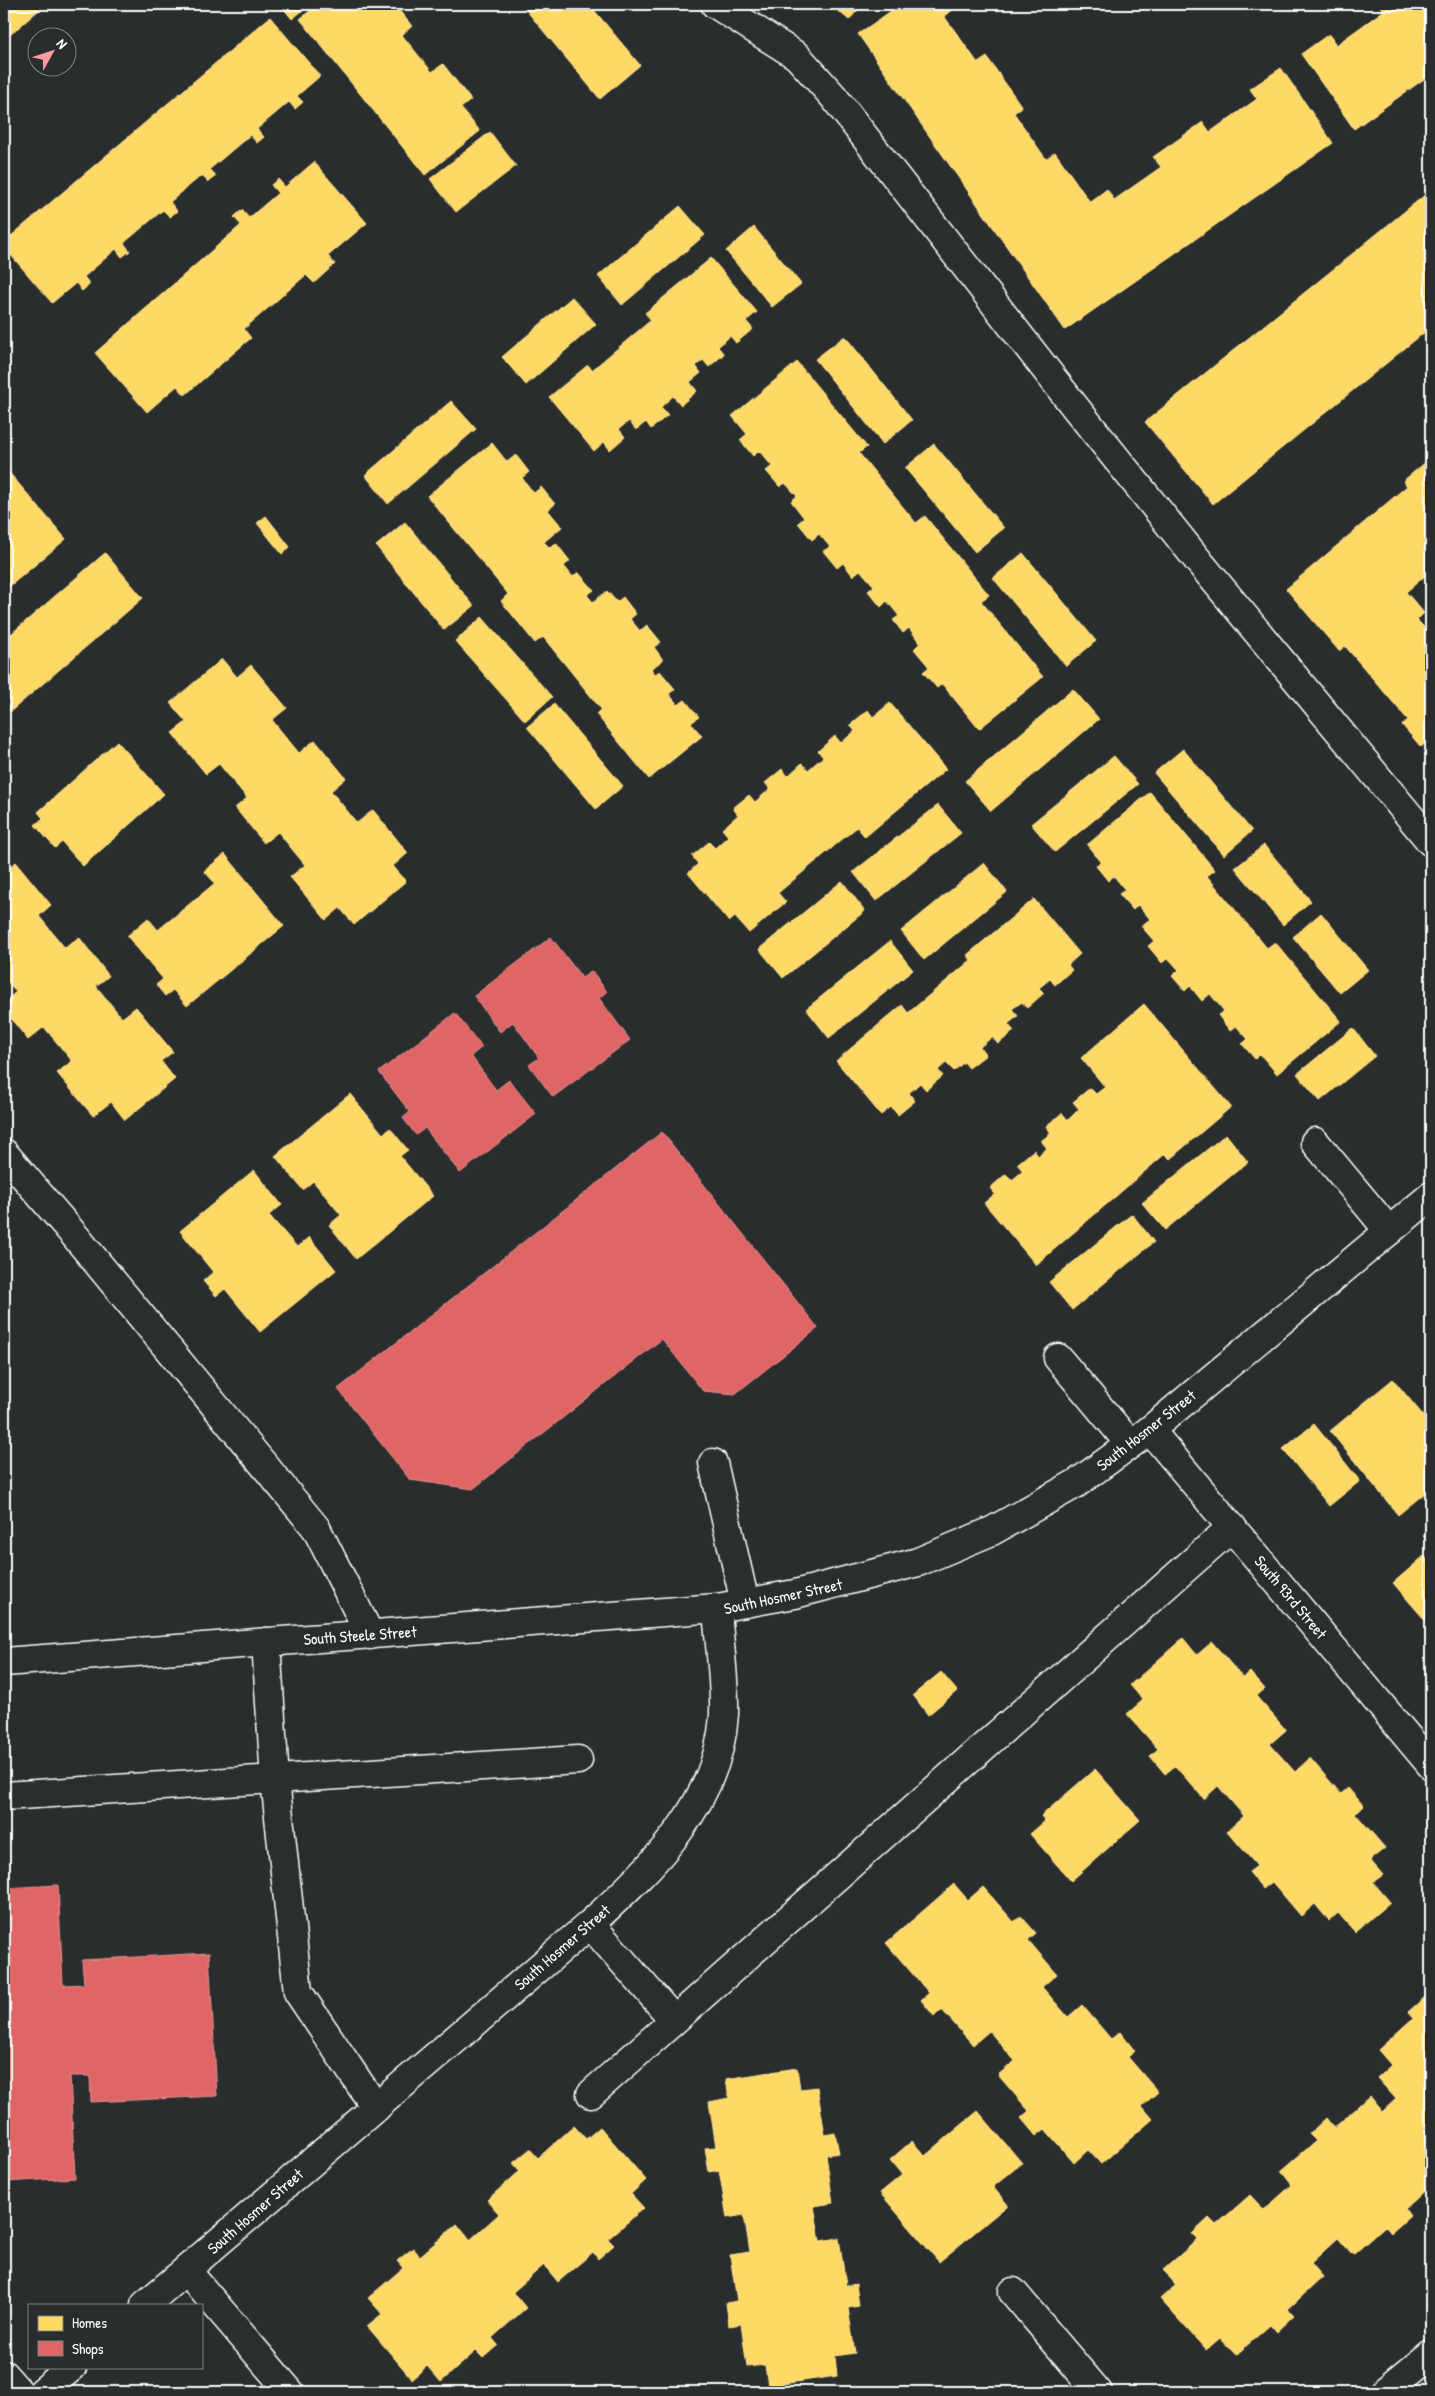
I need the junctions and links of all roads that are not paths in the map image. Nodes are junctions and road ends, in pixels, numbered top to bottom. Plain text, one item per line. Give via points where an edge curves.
1 (715, 4) edge
2 (1431, 842) edge
3 (1315, 1142) dead end
4 (4, 1153) edge
5 (1431, 1196) edge
6 (1389, 1231) junction
7 (1058, 1358) dead end
8 (1140, 1437) junction
9 (714, 1463) dead end
10 (1232, 1527) junction
11 (745, 1603) junction
12 (717, 1608) junction
13 (370, 1635) junction
14 (266, 1642) junction
15 (4, 1662) edge
16 (578, 1760) dead end
17 (1431, 1764) edge
18 (275, 1780) junction
19 (4, 1796) edge
20 (590, 1924) junction
21 (674, 2020) junction
22 (591, 2094) dead end
23 (376, 2108) junction
24 (186, 2270) junction
25 (1013, 2292) dead end
26 (146, 2304) edge
27 (1431, 2354) edge
28 (71, 2368) edge
29 (4, 2374) edge
30 (19, 2392) edge
31 (42, 2392) edge
32 (290, 2392) edge
33 (1098, 2392) edge
34 (1386, 2392) edge

1 - 2 main road via 797,56 833,96 1201,564
3 - 6 main road
4 - 13 main road via 316,1528
5 - 6 main road, South Hosmer Street
6 - 8 main road, South Hosmer Street
7 - 8 main road, South 93rd Street
8 - 10 main road, South 93rd Street
8 - 11 main road, South Hosmer Street via 1077,1483 992,1531 918,1562 795,1594
9 - 11 main road
10 - 17 main road, South 93rd Street
10 - 21 main road
11 - 12 main road, South Hosmer Street
12 - 13 main road, South Steele Street
12 - 20 main road, South Hosmer Street via 724,1713 720,1749 708,1782 675,1837
13 - 14 main road, South Steele Street
14 - 15 main road, South Steele Street
14 - 18 main road
16 - 18 main road
18 - 19 main road
18 - 23 main road via 298,1992
20 - 21 main road
20 - 23 main road, South Hosmer Street
21 - 22 main road
23 - 24 main road, South Hosmer Street
24 - 26 main road, South Hosmer Street
24 - 32 main road
25 - 33 main road
27 - 34 main road
28 - 31 main road
29 - 30 main road

